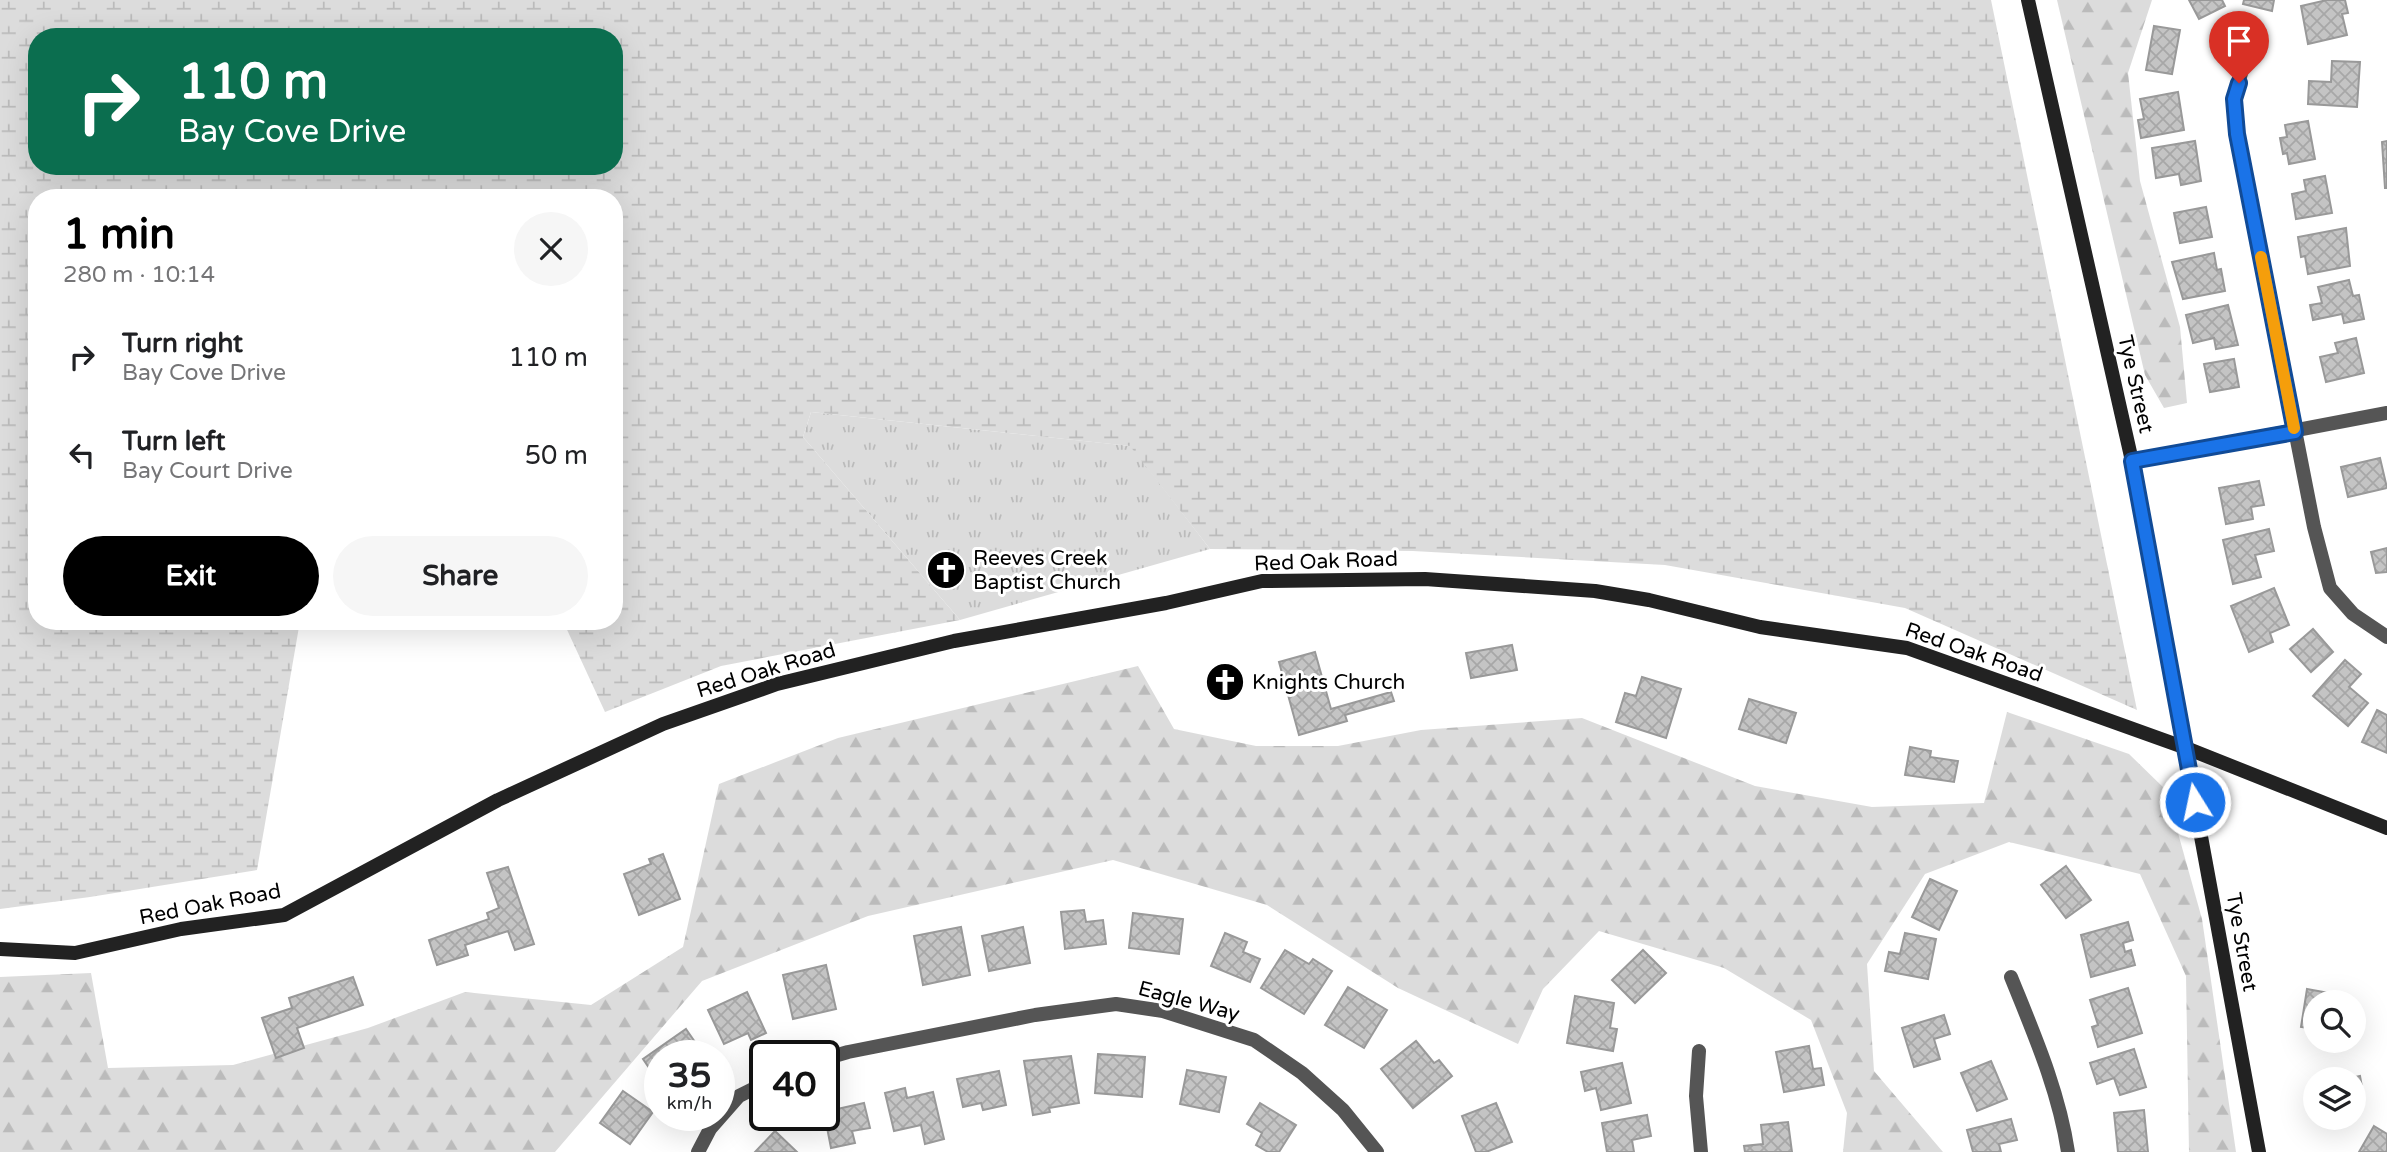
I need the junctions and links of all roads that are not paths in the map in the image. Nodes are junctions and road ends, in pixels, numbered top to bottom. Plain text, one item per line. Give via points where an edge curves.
1 (2028, 0) edge
2 (2243, 66) dead end
3 (2387, 413) edge
4 (2295, 432) junction
5 (2132, 461) junction
6 (2387, 637) edge
7 (2186, 748) junction
8 (2387, 828) edge
9 (0, 949) edge
10 (2011, 977) dead end
11 (1699, 1051) dead end
12 (840, 1054) edge
13 (749, 1091) edge
14 (698, 1152) edge
15 (1377, 1152) edge
16 (1702, 1152) edge
17 (2068, 1152) edge
18 (2259, 1152) edge

1 - 5 street, Tye Street
2 - 4 street via 2234,99 2237,134
3 - 4 street
4 - 5 street
4 - 6 street via 2330,588 2353,614
5 - 7 street, Tye Street
7 - 8 street, Red Oak Road
7 - 9 street, Red Oak Road via 1908,648 1760,627 1649,600 1595,591 1425,579 1262,581 954,641 778,684 663,724 498,800 284,915 181,929 75,953
7 - 18 street, Tye Street
10 - 17 street via 2045,1063
11 - 16 street via 1696,1096
12 - 15 street, Eagle Way via 1116,1004 1163,1011 1254,1040 1302,1073 1343,1110
13 - 14 street via 710,1129

